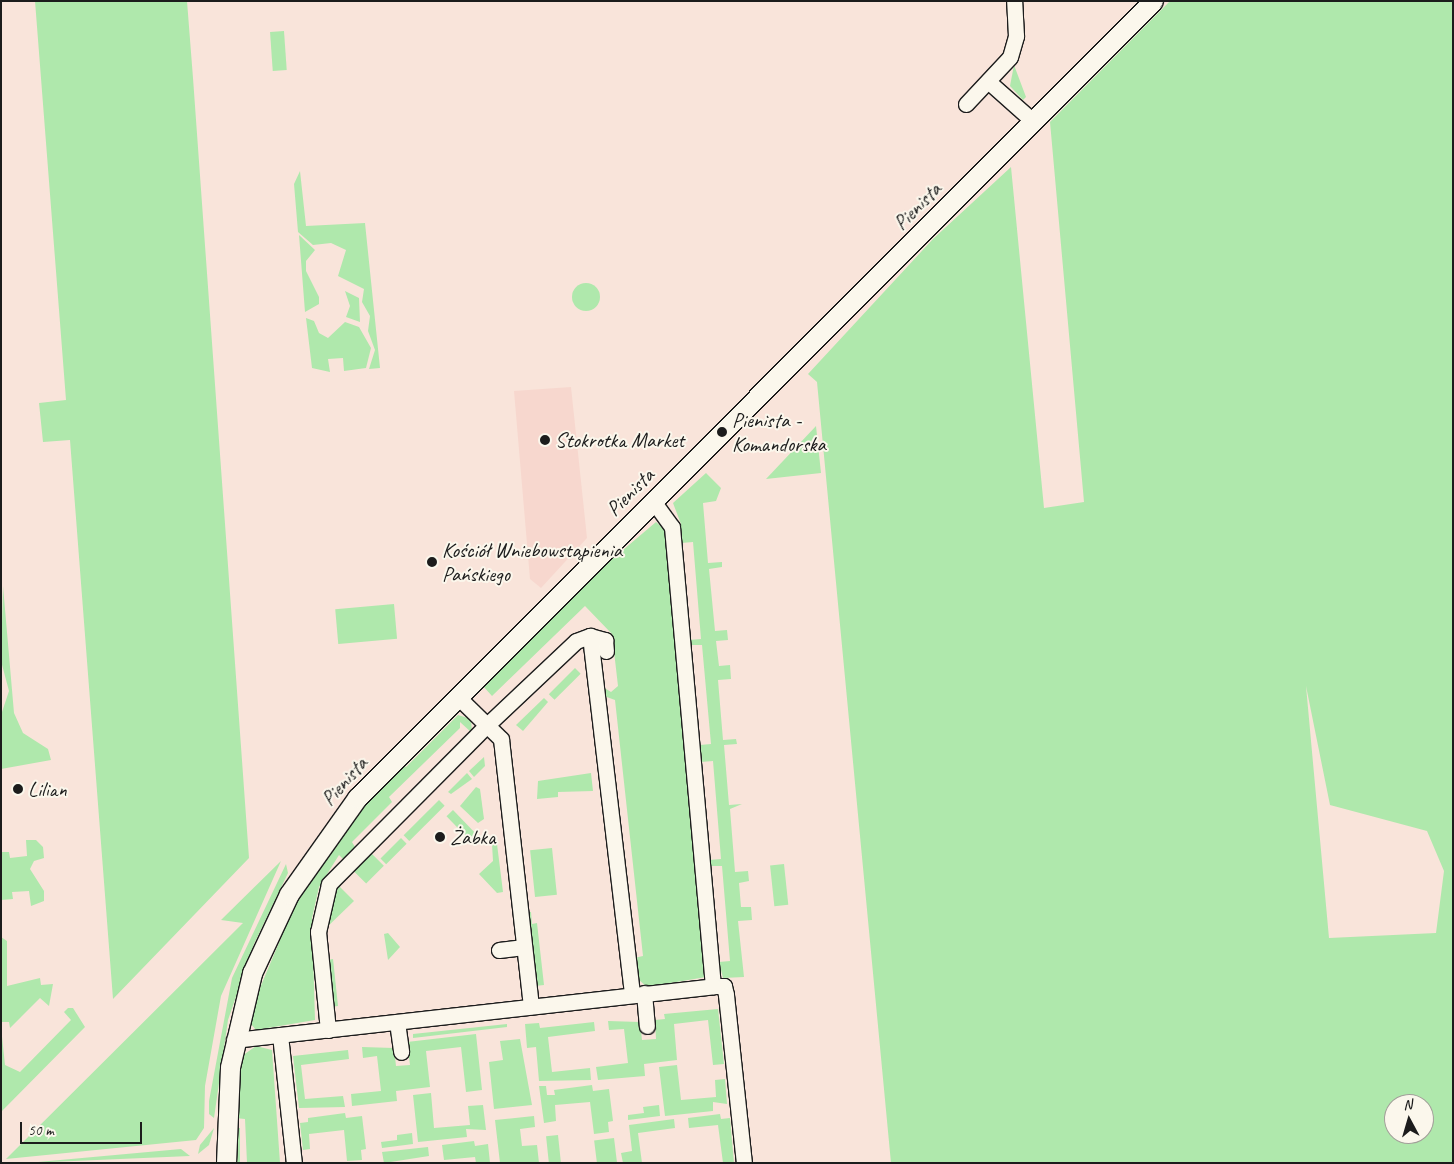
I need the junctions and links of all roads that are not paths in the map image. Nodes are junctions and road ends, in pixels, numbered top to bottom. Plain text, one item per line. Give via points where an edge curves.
1 (1014, 1) edge
2 (1153, 1) edge
3 (990, 83) junction
4 (966, 104) dead end
5 (1033, 121) junction
6 (653, 501) junction
7 (590, 636) junction
8 (606, 651) dead end
9 (458, 696) junction
10 (487, 725) junction
11 (524, 947) junction
12 (499, 950) dead end
13 (713, 986) junction
14 (638, 994) junction
15 (531, 1006) junction
16 (397, 1022) junction
17 (647, 1026) dead end
18 (328, 1030) junction
19 (280, 1035) junction
20 (234, 1040) junction
21 (401, 1052) dead end
22 (226, 1163) edge
23 (294, 1163) edge
24 (744, 1163) edge

1 - 3 street via 1016,36 1010,57
2 - 5 street, Pienista
3 - 4 street
3 - 5 street
5 - 6 street, Pienista
6 - 9 street, Pienista
6 - 13 street via 672,527
7 - 8 street via 604,640
7 - 10 street via 576,641
7 - 14 street
9 - 10 street
9 - 20 street, Pienista via 357,798 305,867 263,945
10 - 11 street via 502,745
10 - 18 street via 329,884 318,932
11 - 12 street
11 - 15 street
13 - 14 street
13 - 24 street via 724,986 726,995
14 - 15 street
14 - 17 street
15 - 16 street
16 - 18 street
16 - 21 street
18 - 19 street
19 - 20 street
19 - 23 street
20 - 22 street, Pienista via 227,1091

